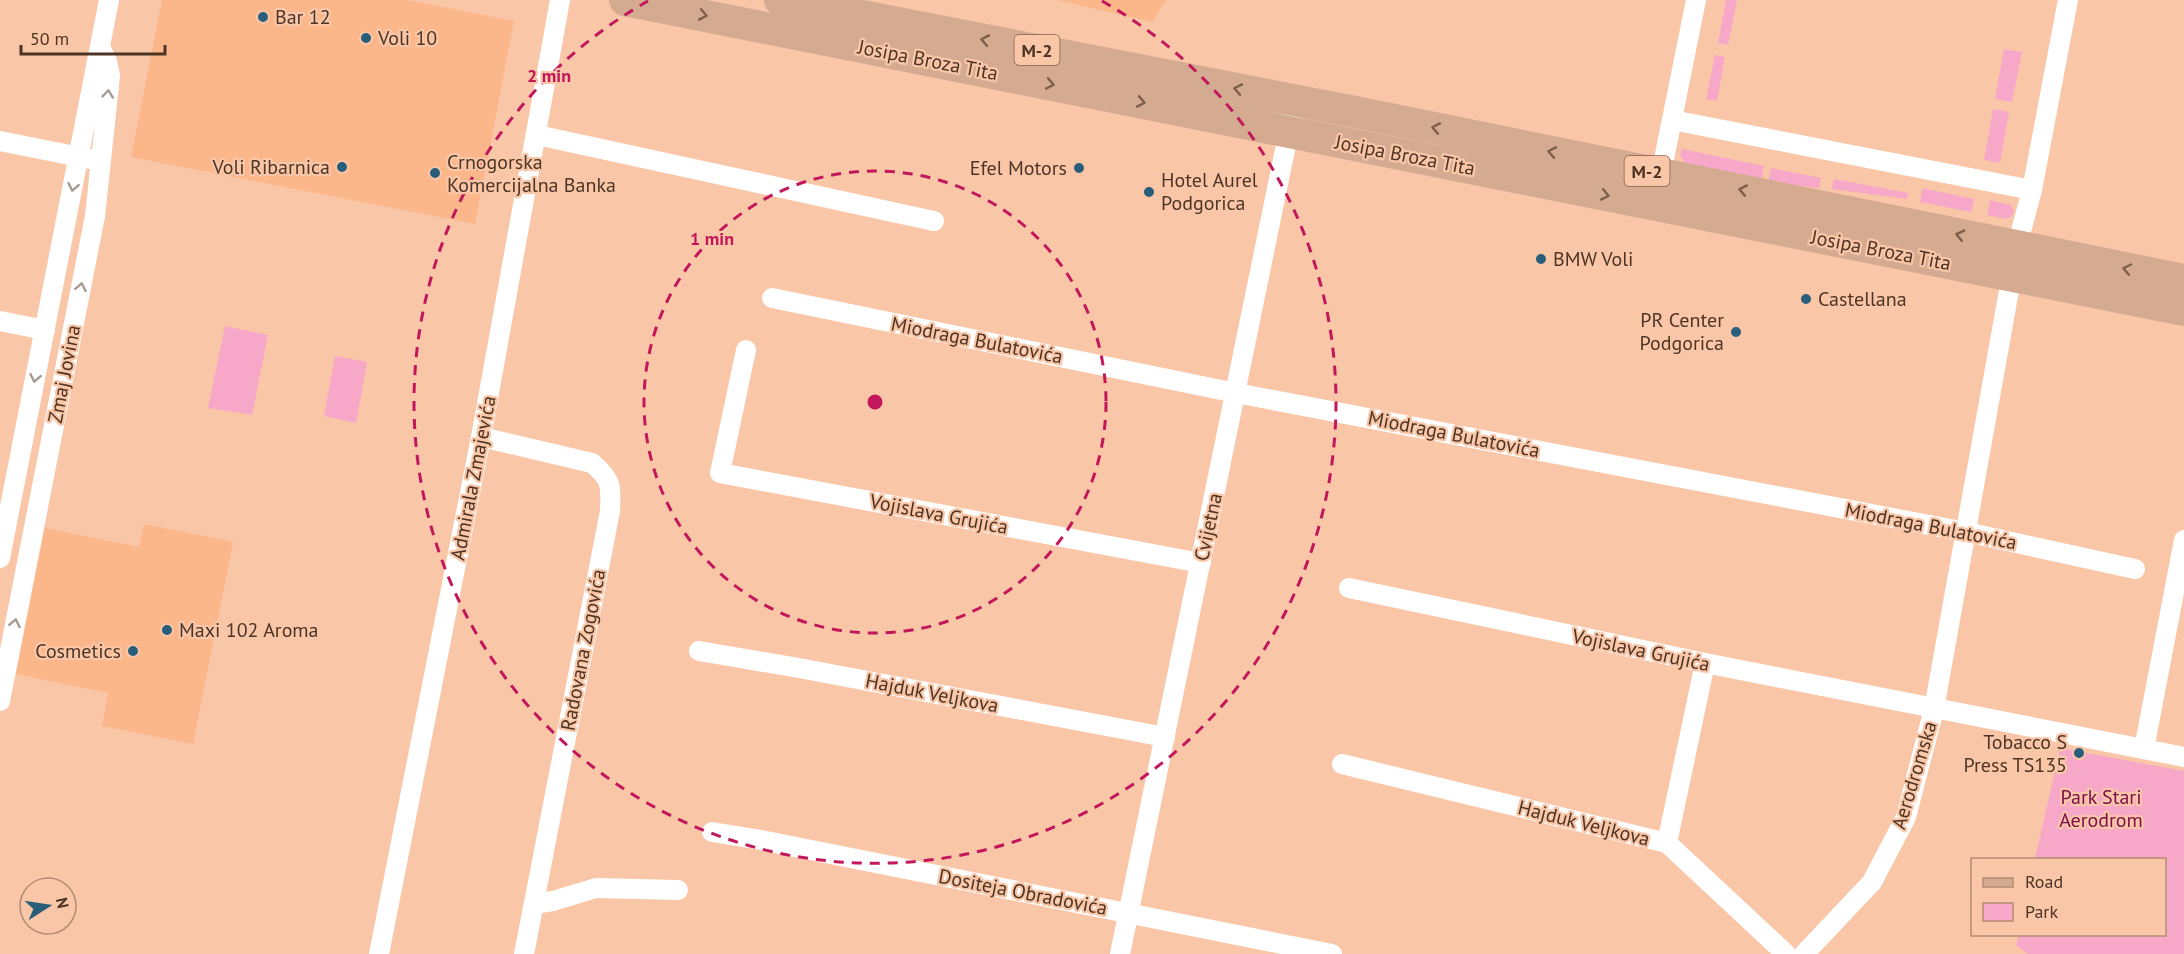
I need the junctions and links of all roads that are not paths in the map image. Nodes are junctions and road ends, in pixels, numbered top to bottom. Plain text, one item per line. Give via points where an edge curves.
1 (109, 0) edge
2 (560, 0) edge
3 (625, 0) edge
4 (780, 0) edge
5 (1696, 0) edge
6 (2068, 0) edge
7 (100, 47) junction
8 (1295, 100) junction
9 (1672, 120) junction
10 (1289, 132) junction
11 (537, 135) junction
12 (0, 141) edge
13 (79, 156) junction
14 (101, 161) junction
15 (1661, 174) junction
16 (2032, 190) junction
17 (934, 221) dead end
18 (2015, 261) junction
19 (2184, 280) edge
20 (772, 298) dead end
21 (2184, 310) edge
22 (0, 321) edge
23 (45, 330) junction
24 (746, 351) dead end
25 (1236, 393) junction
26 (481, 437) junction
27 (5, 504) edge
28 (1966, 532) junction
29 (2184, 540) edge
30 (0, 558) edge
31 (1201, 563) junction
32 (2135, 569) dead end
33 (1349, 588) dead end
34 (699, 651) dead end
35 (1705, 663) junction
36 (0, 701) edge
37 (1934, 709) junction
38 (1165, 737) junction
39 (2144, 749) junction
40 (2184, 757) edge
41 (1342, 764) dead end
42 (712, 832) dead end
43 (1667, 843) junction
44 (678, 890) dead end
45 (534, 904) junction
46 (1128, 914) junction
47 (1241, 945) edge
48 (379, 954) edge
49 (524, 954) edge
50 (1120, 954) edge
51 (1332, 954) edge
52 (1786, 954) edge
53 (1804, 954) edge

1 - 7 street, Zmaj Jovina
2 - 11 street, Admirala Zmajevića
3 -> 10 main road, Josipa Broza Tita / M-2
8 -> 4 main road, Josipa Broza Tita / M-2
5 - 9 street
6 - 16 street
7 - 13 street, Zmaj Jovina
14 -> 7 street, Zmaj Jovina via 110,76
8 - 10 street, Cvijetna
15 -> 8 main road, Josipa Broza Tita / M-2
9 - 15 street
9 - 16 street
10 -> 18 main road, Josipa Broza Tita / M-2
10 - 25 street, Cvijetna
11 - 17 street
11 - 26 street, Admirala Zmajevića
12 - 13 street
13 - 14 street
13 -> 23 street, Zmaj Jovina
36 -> 14 street, Zmaj Jovina via 95,216
18 -> 15 main road, Josipa Broza Tita / M-2
16 - 18 street
19 -> 18 main road, Josipa Broza Tita / M-2
18 - 21 main road, Josipa Broza Tita / M-2
18 - 28 street
20 - 25 street, Miodraga Bulatovića
22 - 23 street
23 -> 27 street, Zmaj Jovina
24 - 31 street, Vojislava Grujića via 720,473
25 - 28 street, Miodraga Bulatovića
25 - 31 street, Cvijetna
26 - 45 street, Radovana Zogovića via 592,463 606,476 611,491
26 - 48 street, Admirala Zmajevića
27 - 30 street, Zmaj Jovina
28 - 32 street, Miodraga Bulatovića
28 - 37 street
29 - 39 street
31 - 38 street, Cvijetna
33 - 35 street, Vojislava Grujića
34 - 38 street, Hajduk Veljkova
35 - 37 street, Vojislava Grujića
35 - 43 street
37 - 39 street, Aerodromska
37 - 53 street, Aerodromska via 1906,817 1872,882
38 - 46 street, Cvijetna
39 - 40 street, Aerodromska
41 - 43 street, Hajduk Veljkova
42 - 46 street, Dositeja Obradovića
43 - 52 street, Hajduk Veljkova
44 - 45 street via 596,888
45 - 49 street, Radovana Zogovića
46 - 47 street, Dositeja Obradovića
46 - 50 street, Cvijetna
47 - 51 street, Dositeja Obradovića

